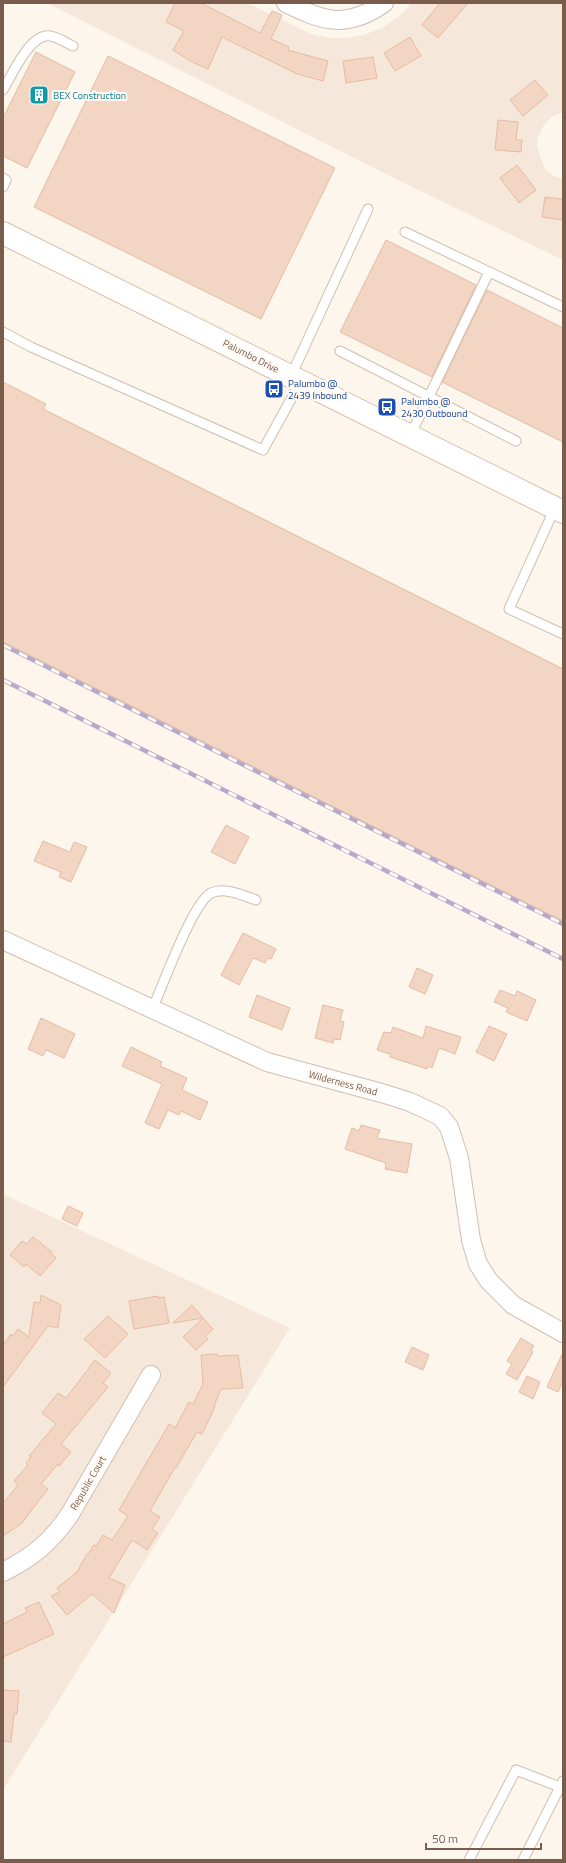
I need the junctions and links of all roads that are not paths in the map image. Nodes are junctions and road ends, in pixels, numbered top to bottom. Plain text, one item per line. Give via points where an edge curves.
1 (286, 3) edge
2 (384, 3) edge
3 (73, 46) dead end
4 (3, 90) edge
5 (3, 178) edge
6 (3, 188) edge
7 (368, 209) dead end
8 (405, 232) dead end
9 (3, 233) edge
10 (489, 272) junction
11 (563, 307) edge
12 (3, 332) edge
13 (340, 351) dead end
14 (296, 379) junction
15 (428, 397) junction
16 (410, 436) junction
17 (516, 440) dead end
18 (559, 510) edge
19 (563, 634) edge
20 (256, 900) dead end
21 (3, 940) edge
22 (152, 1010) junction
23 (563, 1333) edge
24 (151, 1375) dead end
25 (3, 1572) edge
26 (562, 1784) edge
27 (469, 1860) edge
28 (524, 1860) edge

1 - 2 street via 313,16 341,20 372,12
3 - 4 lane via 50,35 39,38 30,45
5 - 6 lane via 6,180
7 - 14 lane
8 - 10 lane
9 - 14 street, Palumbo Drive
10 - 11 lane
10 - 15 lane
12 - 14 lane via 31,347 263,450
13 - 15 lane
14 - 16 street, Palumbo Drive
15 - 16 lane
15 - 17 lane
16 - 18 street, Palumbo Drive
18 - 19 lane via 509,609
20 - 22 lane via 225,891 213,892 205,897 199,904
21 - 22 street, Wilderness Road
22 - 23 street, Wilderness Road via 267,1062 391,1096 440,1116 449,1127 460,1158 471,1240 478,1264 489,1281 513,1305
24 - 25 street, Republic Court via 74,1508 56,1534 21,1563
26 - 27 lane via 516,1770
26 - 28 lane

